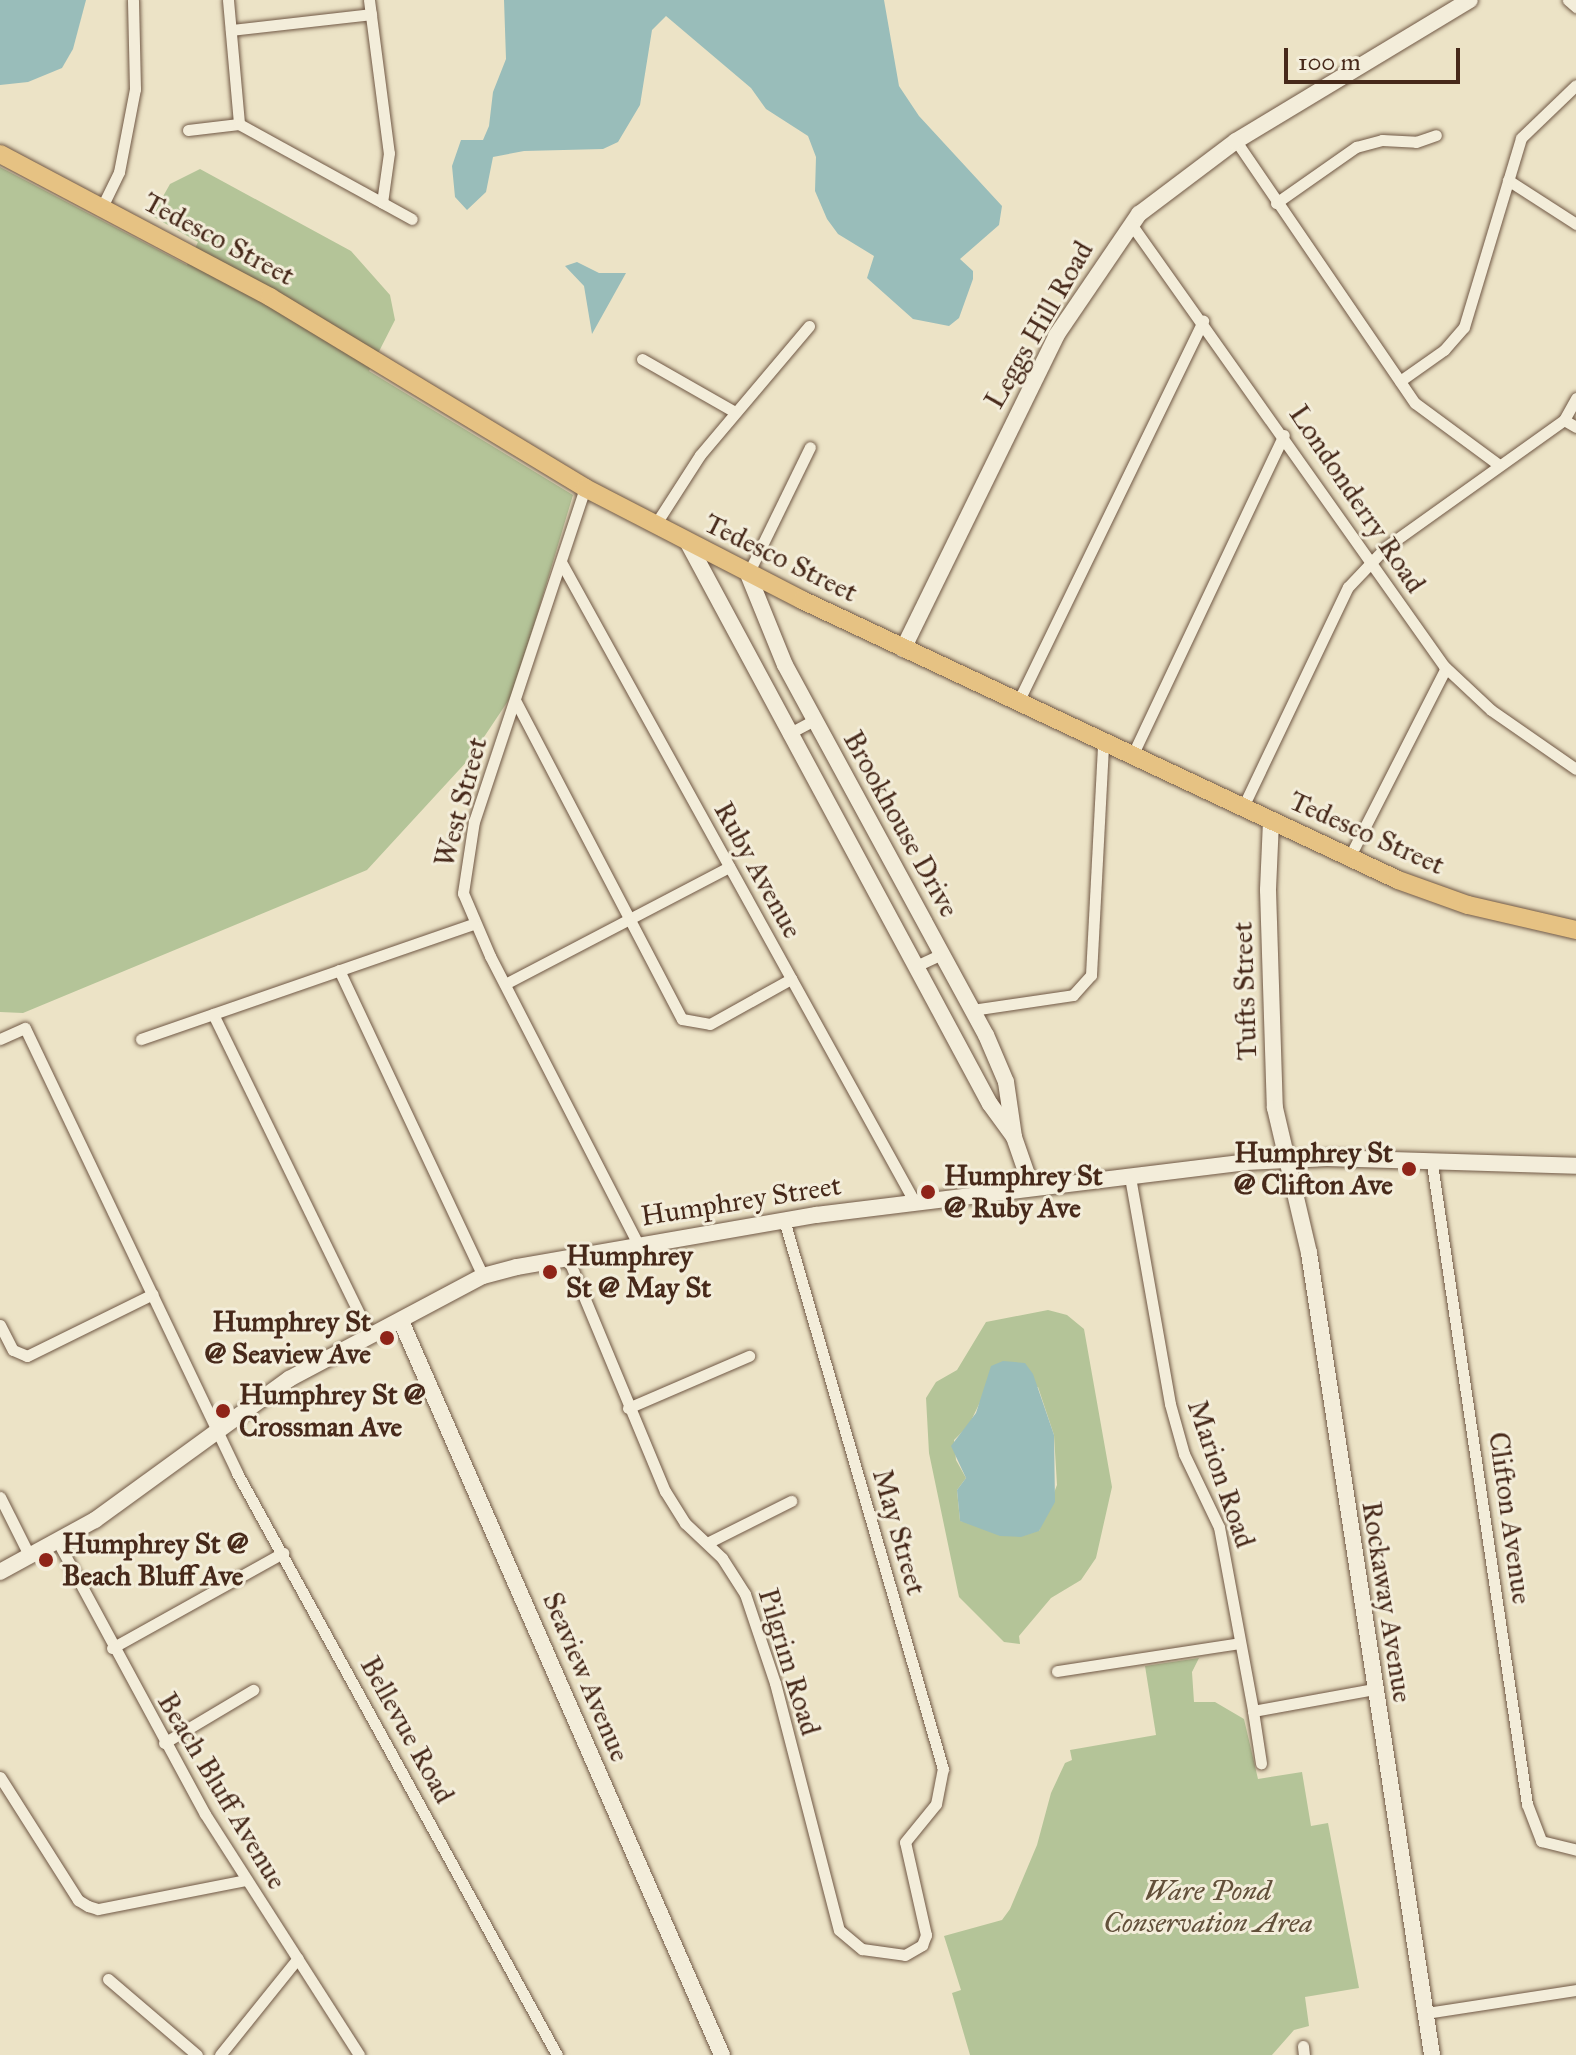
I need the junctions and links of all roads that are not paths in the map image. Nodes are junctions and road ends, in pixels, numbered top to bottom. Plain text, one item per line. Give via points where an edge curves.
1 (133, 0) edge
2 (228, 0) edge
3 (369, 0) edge
4 (1470, 0) edge
5 (1568, 0) edge
6 (1576, 7) edge
7 (371, 14) junction
8 (231, 30) junction
9 (1576, 85) edge
10 (239, 124) junction
11 (188, 130) dead end
12 (1436, 135) dead end
13 (1236, 141) junction
14 (0, 154) edge
15 (1508, 180) junction
16 (382, 203) junction
17 (1276, 203) junction
18 (102, 207) junction
19 (412, 219) dead end
20 (1131, 224) junction
21 (1576, 224) edge
22 (1203, 321) junction
23 (809, 326) dead end
24 (642, 359) dead end
25 (1400, 381) junction
26 (1576, 398) edge
27 (735, 412) junction
28 (1564, 420) junction
29 (1576, 427) edge
30 (1284, 435) junction
31 (810, 447) dead end
32 (1499, 465) junction
33 (585, 488) junction
34 (655, 525) junction
35 (688, 543) junction
36 (1370, 561) junction
37 (561, 562) junction
38 (748, 574) junction
39 (903, 649) junction
40 (1446, 668) junction
41 (515, 700) junction
42 (1018, 702) junction
43 (814, 720) junction
44 (788, 734) junction
45 (1103, 744) junction
46 (1132, 756) junction
47 (1576, 769) edge
48 (1242, 809) junction
49 (1271, 821) junction
50 (1349, 858) junction
51 (729, 867) junction
52 (631, 918) junction
53 (474, 924) junction
54 (1576, 930) edge
55 (942, 954) junction
56 (916, 966) junction
57 (339, 970) junction
58 (791, 979) junction
59 (505, 984) junction
60 (972, 1010) junction
61 (213, 1014) junction
62 (0, 1039) edge
63 (141, 1039) dead end
64 (1014, 1137) junction
65 (1289, 1158) junction
66 (1432, 1164) junction
67 (1576, 1166) edge
68 (1130, 1177) junction
69 (1031, 1186) junction
70 (914, 1201) junction
71 (784, 1220) junction
72 (638, 1244) junction
73 (567, 1256) junction
74 (483, 1276) junction
75 (153, 1294) junction
76 (401, 1321) junction
77 (0, 1325) edge
78 (370, 1336) junction
79 (749, 1356) dead end
80 (628, 1408) junction
81 (216, 1428) junction
82 (0, 1497) edge
83 (791, 1501) dead end
84 (709, 1542) junction
85 (59, 1544) junction
86 (283, 1553) junction
87 (30, 1557) junction
88 (0, 1572) edge
89 (1239, 1643) junction
90 (112, 1648) junction
91 (1057, 1671) dead end
92 (1374, 1689) junction
93 (253, 1690) dead end
94 (1253, 1711) junction
95 (164, 1743) junction
96 (1261, 1763) dead end
97 (0, 1777) edge
98 (905, 1848) joint
99 (1576, 1850) edge
100 (246, 1880) junction
101 (298, 1958) junction
102 (108, 1979) dead end
103 (1576, 1990) edge
104 (1426, 2013) junction
105 (197, 2055) edge
106 (220, 2055) edge
107 (359, 2055) edge
108 (557, 2055) edge
109 (722, 2055) edge
110 (1432, 2055) edge

1 - 18 street via 135,89 119,172
2 - 8 street
3 - 7 street
4 - 13 main road, Leggs Hill Road
5 - 6 street
7 - 8 street
7 - 16 street via 389,153
8 - 10 street
9 - 15 street via 1527,128
10 - 11 street
10 - 16 street
12 - 17 street via 1416,142 1369,141
13 - 17 street
13 - 20 main road, Leggs Hill Road via 1166,189
14 - 18 main road, Tedesco Street
15 - 21 street
15 - 25 street via 1464,327 1444,350
16 - 19 street
17 - 25 street
18 - 33 main road, Tedesco Street via 307,318
20 - 22 street, Londonderry Road
20 - 39 main road, Leggs Hill Road via 1056,336
22 - 30 street, Londonderry Road
22 - 42 street
23 - 27 street
24 - 27 street
25 - 32 street via 1424,412 1480,446
26 - 28 street
27 - 34 street
28 - 29 street
28 - 32 street
30 - 36 street, Londonderry Road
30 - 46 street
31 - 38 street
32 - 36 street
33 - 34 main road, Tedesco Street
33 - 37 street, West Street
34 - 35 main road, Tedesco Street
35 - 38 main road, Tedesco Street
35 - 44 main road, Brookhouse Drive
36 - 40 street, Londonderry Road
36 - 48 street via 1338,604
37 - 41 street, West Street
37 - 51 street, Ruby Avenue
38 - 39 main road, Tedesco Street
38 - 43 main road, Brookhouse Drive
39 - 42 main road, Tedesco Street
40 - 47 street, Londonderry Road via 1510,724
40 - 50 street
41 - 52 street
41 - 53 street, West Street via 464,865 463,893
42 - 45 main road, Tedesco Street
43 - 44 street, Brookhouse Drive
43 - 55 main road, Brookhouse Drive
44 - 56 main road, Brookhouse Drive
45 - 46 main road, Tedesco Street
45 - 60 street via 1091,975 1073,995
46 - 48 main road, Tedesco Street
48 - 49 main road, Tedesco Street
49 - 50 main road, Tedesco Street
49 - 65 main road, Tufts Street via 1275,1108
50 - 54 main road, Tedesco Street via 1468,905
51 - 52 street
51 - 58 street, Ruby Avenue
52 - 58 street via 673,1004 691,1024 710,1024
52 - 59 street
53 - 57 street
53 - 59 street, West Street
55 - 56 street, Brookhouse Drive
55 - 60 main road, Brookhouse Drive
56 - 64 main road, Brookhouse Drive via 990,1104
57 - 61 street
57 - 74 street
58 - 70 street, Ruby Avenue
59 - 72 street, West Street
60 - 64 main road, Brookhouse Drive via 1006,1082
61 - 63 street
61 - 78 street
62 - 75 street, Bellevue Road via 25,1028
64 - 69 main road, Brookhouse Drive
65 - 66 main road, Humphrey Street
65 - 68 main road, Humphrey Street
65 - 92 main road, Rockaway Avenue via 1309,1253
66 - 67 main road, Humphrey Street
66 - 99 street, Clifton Avenue via 1527,1804 1541,1841
68 - 69 main road, Humphrey Street
68 - 89 street, Marion Road via 1170,1404 1184,1454 1219,1527
69 - 70 main road, Humphrey Street
70 - 71 main road, Humphrey Street
71 - 72 main road, Humphrey Street
71 - 98 street, May Street via 943,1769 936,1804
72 - 73 main road, Humphrey Street
73 - 74 main road, Humphrey Street
73 - 80 street, Pilgrim Road
74 - 76 main road, Humphrey Street
75 - 77 street via 27,1356 13,1350
75 - 81 street, Bellevue Road
76 - 78 main road, Humphrey Street
76 - 109 main road, Seaview Avenue
78 - 81 main road, Humphrey Street via 289,1379
79 - 80 street
80 - 84 street, Pilgrim Road via 676,1511
81 - 85 main road, Humphrey Street
81 - 86 street, Bellevue Road
82 - 87 street
83 - 84 street
84 - 98 street, Pilgrim Road via 745,1594 775,1683 834,1915 839,1930 862,1949 890,1956 922,1945 926,1935
85 - 87 main road, Humphrey Street
85 - 90 street, Beach Bluff Avenue
86 - 90 street
86 - 108 street, Bellevue Road
87 - 88 main road, Humphrey Street
89 - 91 street
89 - 94 street, Marion Road
90 - 95 street, Beach Bluff Avenue
92 - 94 street
92 - 104 main road, Rockaway Avenue
93 - 95 street
94 - 96 street, Marion Road
95 - 100 street, Beach Bluff Avenue
97 - 100 street via 78,1900 88,1906 98,1909
100 - 101 street, Beach Bluff Avenue
101 - 106 street
101 - 107 street, Beach Bluff Avenue
102 - 105 street
103 - 104 street
104 - 110 main road, Rockaway Avenue

